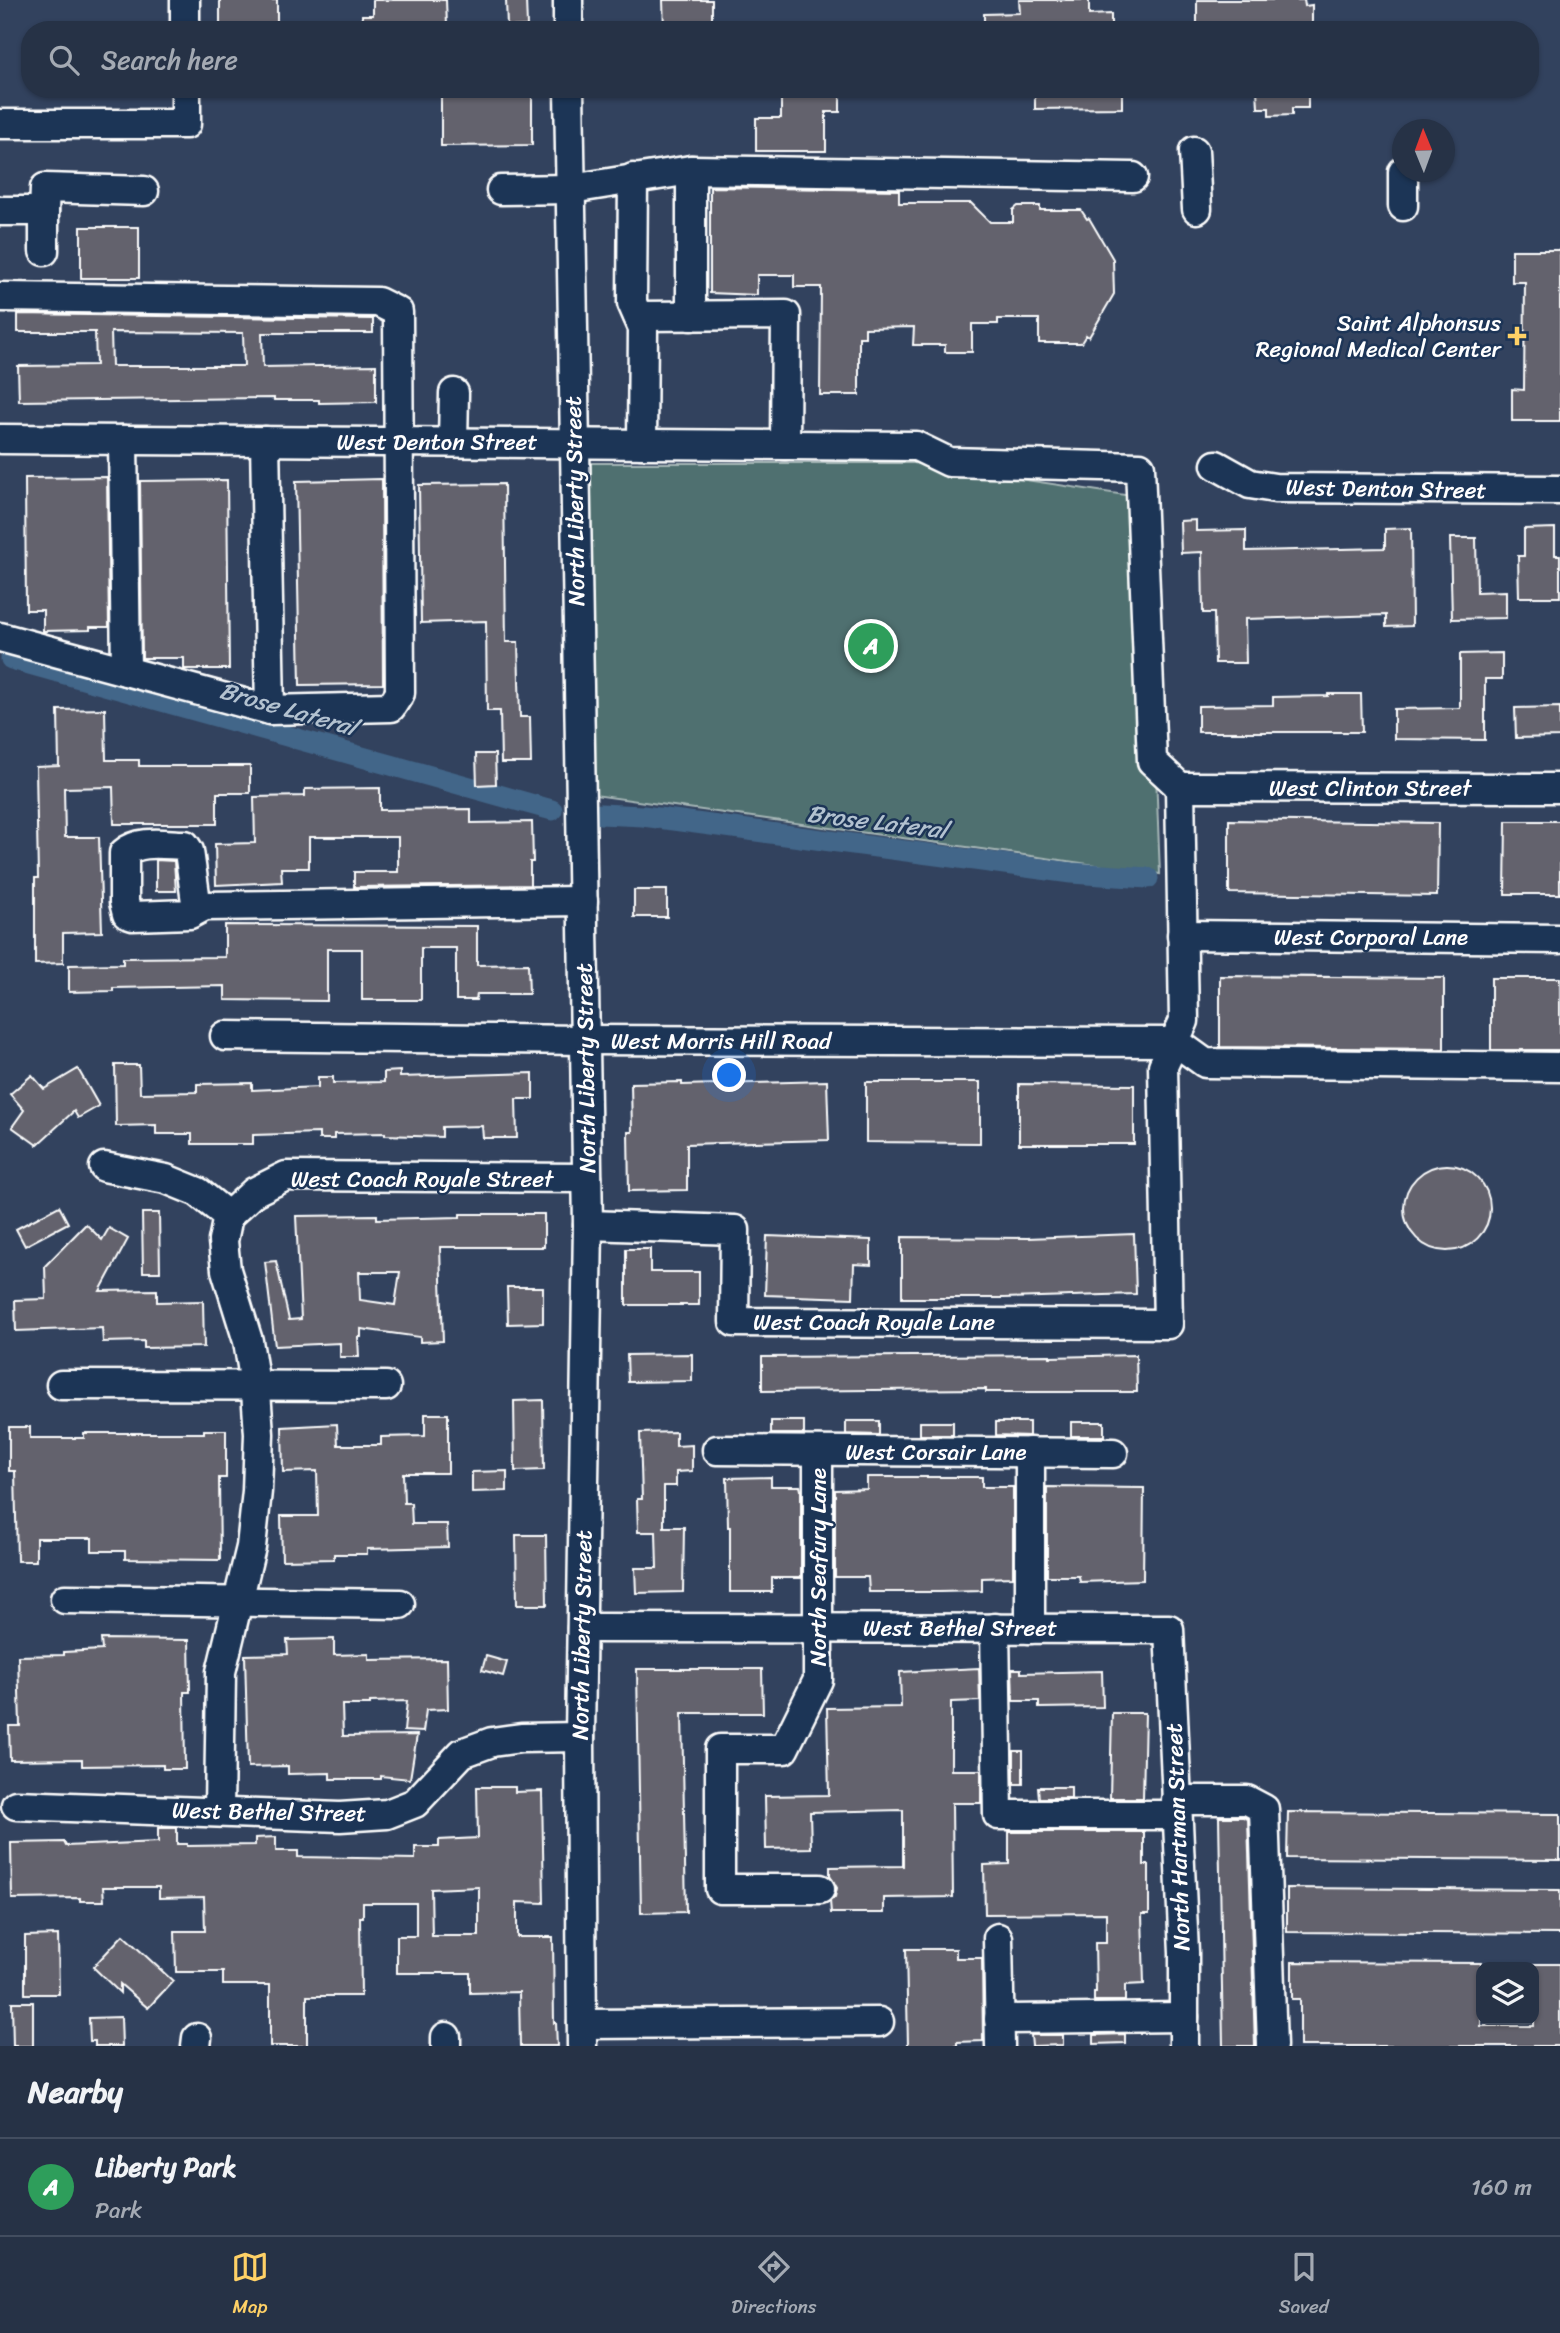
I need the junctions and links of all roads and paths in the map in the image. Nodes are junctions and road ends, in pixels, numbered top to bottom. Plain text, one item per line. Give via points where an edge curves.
1 (184, 0) edge
2 (568, 0) edge
3 (185, 21) edge
4 (568, 21) edge
5 (186, 98) edge
6 (569, 98) edge
7 (0, 124) edge
8 (1194, 151) dead end
9 (691, 170) junction
10 (1133, 177) dead end
11 (632, 178) junction
12 (1403, 182) edge
13 (571, 189) junction
14 (501, 190) dead end
15 (144, 191) dead end
16 (1403, 206) dead end
17 (1197, 209) dead end
18 (0, 211) edge
19 (44, 211) junction
20 (44, 251) dead end
21 (0, 297) edge
22 (638, 316) junction
23 (691, 316) junction
24 (454, 393) dead end
25 (0, 439) edge
26 (123, 440) junction
27 (265, 441) junction
28 (399, 442) junction
29 (453, 442) junction
30 (573, 443) junction
31 (642, 444) junction
32 (785, 445) junction
33 (1216, 465) dead end
34 (1560, 490) edge
35 (0, 637) edge
36 (125, 671) junction
37 (270, 710) junction
38 (1180, 787) junction
39 (1560, 788) edge
40 (583, 901) junction
41 (197, 909) dead end
42 (1182, 936) junction
43 (1560, 939) edge
44 (225, 1036) dead end
45 (585, 1040) junction
46 (1176, 1042) junction
47 (1560, 1067) edge
48 (104, 1167) dead end
49 (587, 1178) junction
50 (228, 1216) junction
51 (588, 1225) junction
52 (61, 1385) dead end
53 (255, 1386) junction
54 (386, 1387) dead end
55 (717, 1450) dead end
56 (818, 1451) junction
57 (1030, 1452) junction
58 (1113, 1453) dead end
59 (65, 1599) dead end
60 (237, 1602) junction
61 (400, 1604) dead end
62 (582, 1628) junction
63 (820, 1628) junction
64 (995, 1629) junction
65 (1030, 1629) junction
66 (1169, 1629) joint
67 (580, 1737) junction
68 (16, 1805) dead end
69 (1176, 1808) junction
70 (219, 1812) junction
71 (820, 1889) dead end
72 (998, 1938) dead end
73 (1184, 2017) junction
74 (879, 2022) dead end
75 (1000, 2033) edge
76 (582, 2035) edge
77 (1184, 2046) edge
78 (1272, 2046) edge

1 - 3 street
2 - 4 street
5 - 7 street via 186,124
6 - 13 street, North Liberty Street
8 - 17 street
9 - 10 street
9 - 11 street
9 - 23 street
11 - 13 street
11 - 22 street via 632,303
12 - 16 street
13 - 14 street
13 - 30 street, North Liberty Street
15 - 19 street via 45,188
18 - 19 street
19 - 20 street
21 - 28 street via 378,302 398,312
22 - 23 street
22 - 31 street via 643,328
23 - 32 street via 786,315
24 - 29 street
25 - 26 street, West Denton Street
26 - 27 street, West Denton Street
26 - 36 street
27 - 28 street, West Denton Street
27 - 37 street
28 - 29 street, West Denton Street
28 - 37 street via 400,693 391,707
29 - 30 street, West Denton Street
30 - 31 street, West Denton Street
30 - 40 street, North Liberty Street
31 - 32 street, West Denton Street
32 - 38 street, West Denton Street via 916,446 949,462 1140,467 1152,761
33 - 34 street, West Denton Street via 1250,484 1275,488
35 - 36 street
36 - 37 street
38 - 39 street, West Clinton Street
38 - 42 street
40 - 41 street
40 - 45 street, North Liberty Street
42 - 43 street, West Corporal Lane
42 - 46 street via 1184,1021
44 - 45 street, West Morris Hill Road
45 - 46 street, West Morris Hill Road
45 - 49 street, North Liberty Street
46 - 47 street via 1205,1062
46 - 51 street, West Coach Royale Lane via 1163,1066 1168,1324 734,1322 734,1230
48 - 50 street via 166,1179 198,1192
49 - 50 street, West Coach Royale Street via 286,1177 254,1192
49 - 51 street, North Liberty Street
50 - 53 street via 223,1241 226,1270 248,1341
51 - 62 street, North Liberty Street
52 - 53 street
53 - 54 street
53 - 60 street via 257,1491 251,1547
55 - 56 street, West Corsair Lane
56 - 57 street, West Corsair Lane
56 - 63 street, North Seafury Lane
57 - 58 street, West Corsair Lane
57 - 65 street
59 - 60 street
60 - 61 street
60 - 70 street via 221,1672
62 - 63 street, West Bethel Street
62 - 67 street, North Liberty Street
63 - 64 street, West Bethel Street
63 - 71 street, North Seafury Lane via 818,1679 784,1749 720,1749 720,1889
64 - 65 street, West Bethel Street
64 - 69 street via 998,1815
65 - 66 street, West Bethel Street
66 - 69 street, North Hartman Street
67 - 70 street, West Bethel Street via 492,1742 462,1753 415,1803 387,1814 340,1817
67 - 76 street, North Liberty Street
68 - 70 street, West Bethel Street
69 - 73 street, North Hartman Street
69 - 78 street via 1247,1800 1264,1809
72 - 75 street
73 - 75 street
73 - 77 street, North Hartman Street
74 - 76 street

